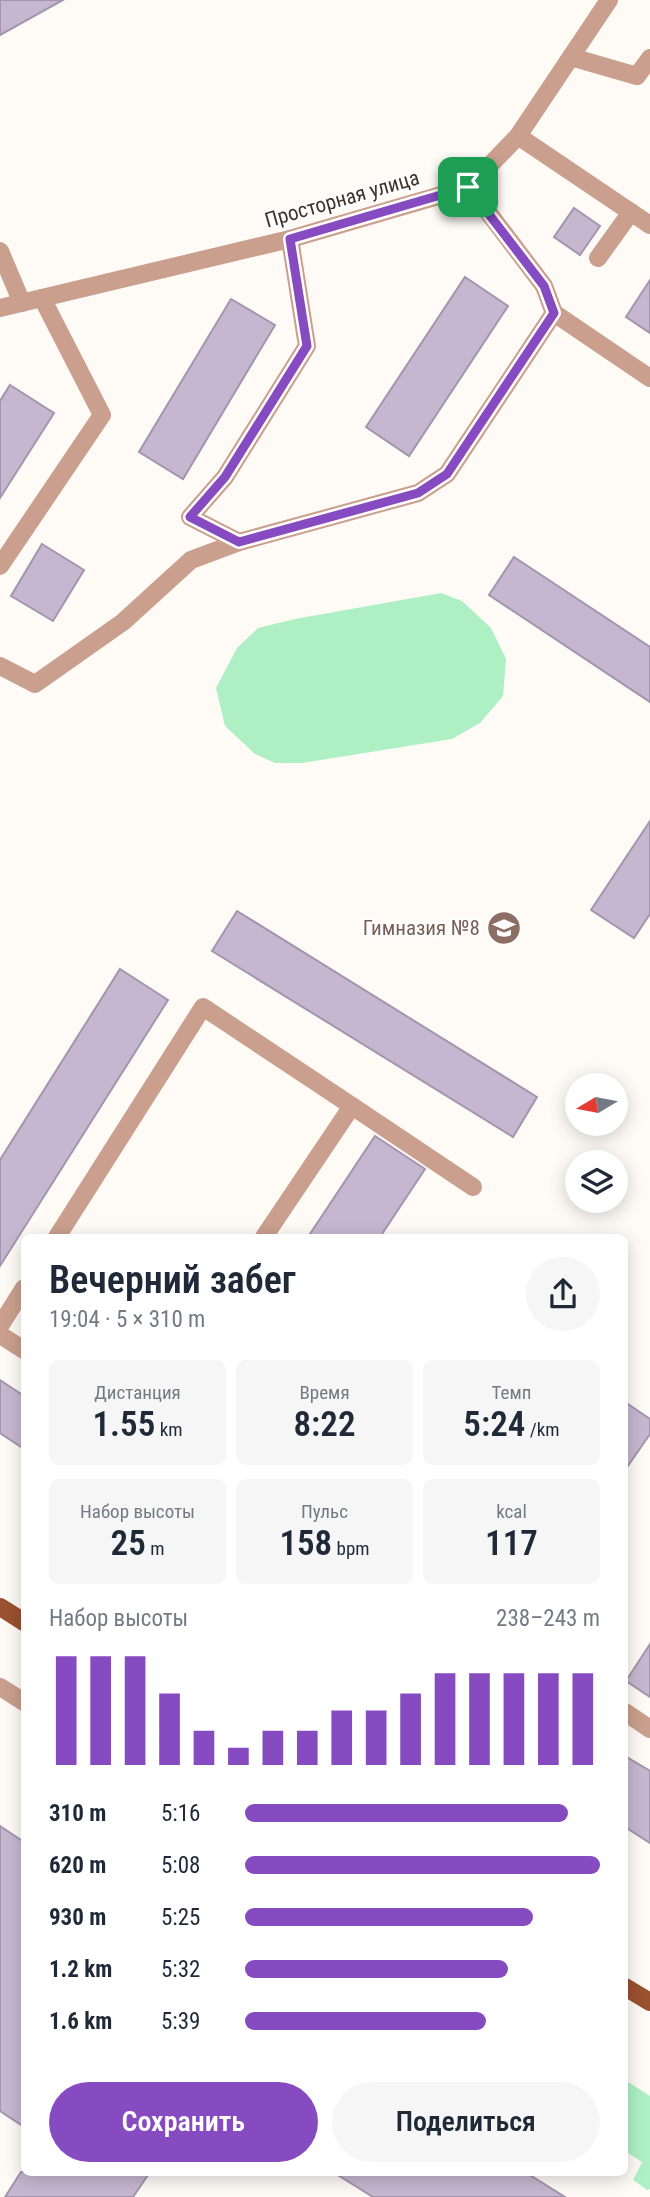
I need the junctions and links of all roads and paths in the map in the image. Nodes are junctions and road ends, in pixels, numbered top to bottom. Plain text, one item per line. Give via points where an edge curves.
1 (608, 0) edge
2 (571, 57) junction
3 (650, 58) edge
4 (518, 136) junction
5 (468, 187) junction
6 (631, 212) junction
7 (650, 225) edge
8 (290, 239) junction
9 (0, 251) edge
10 (598, 258) dead end
11 (42, 298) junction
12 (22, 303) junction
13 (0, 308) edge
14 (554, 313) junction
15 (650, 377) edge
16 (239, 542) junction
17 (0, 566) edge
18 (0, 666) edge
19 (352, 1106) junction
20 (473, 1187) dead end
21 (59, 1234) edge
22 (266, 1234) edge
23 (21, 1293) edge
24 (0, 1326) edge
25 (0, 1335) edge
26 (21, 1348) edge
27 (0, 1607) edge
28 (21, 1620) edge
29 (0, 1687) edge
30 (21, 1700) edge
31 (628, 1714) edge
32 (650, 1728) edge
33 (628, 1989) edge
34 (650, 2002) edge

1 - 2 street, Просторная улица
2 - 3 street via 637,76
2 - 4 street, Просторная улица
4 - 5 street, Просторная улица
4 - 6 street
5 - 8 street, Просторная улица
5 - 14 street via 544,286
6 - 7 street
6 - 10 street
8 - 11 street, Просторная улица
8 - 16 street via 307,346 225,477 190,517
9 - 12 street
11 - 12 street, Просторная улица
11 - 17 street via 102,415
12 - 13 street, Просторная улица
14 - 15 street
14 - 16 street via 447,474 418,493
16 - 18 street via 191,560 123,622 35,684
19 - 20 street
19 - 21 street via 203,1007
19 - 22 street
23 - 24 street
25 - 26 street
27 - 28 main road
29 - 30 street
31 - 32 street
33 - 34 main road

